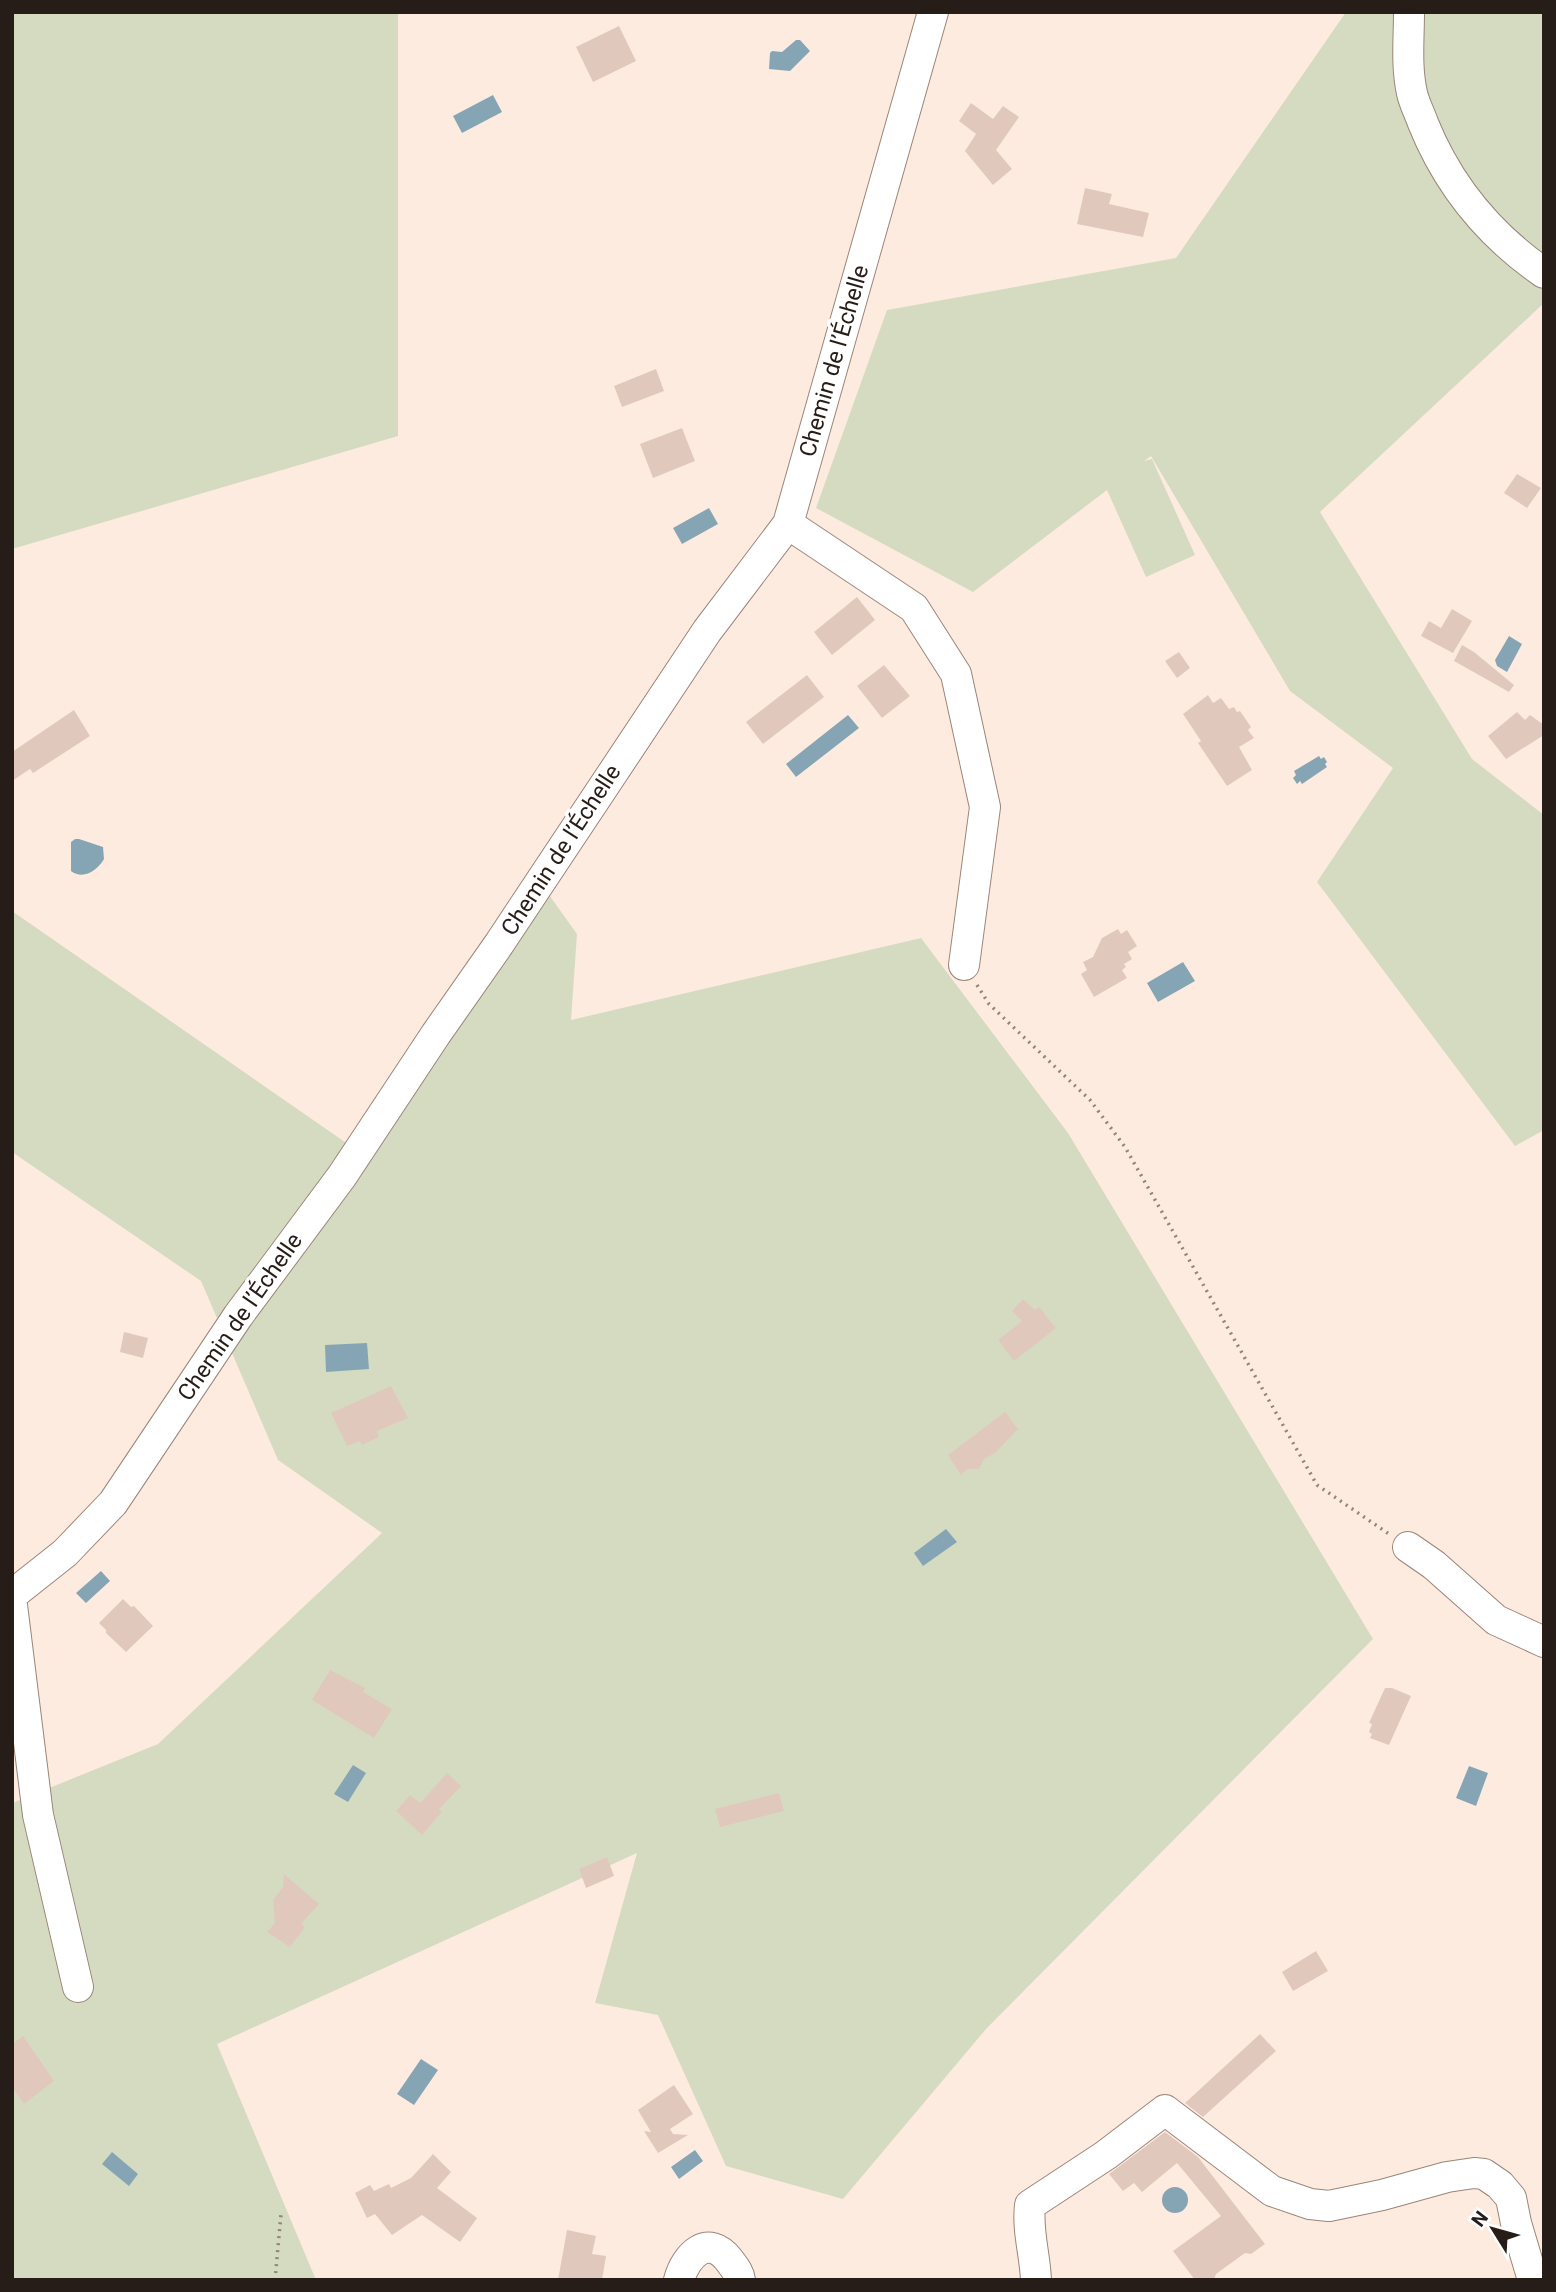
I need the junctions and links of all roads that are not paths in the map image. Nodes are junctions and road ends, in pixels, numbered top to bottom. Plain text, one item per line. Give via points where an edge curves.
1 (933, 12) edge
2 (1409, 12) edge
3 (1544, 273) edge
4 (788, 524) junction
5 (964, 965) road end
6 (1408, 1547) road end
7 (12, 1595) edge
8 (12, 1605) edge
9 (1544, 1642) edge
10 (78, 1987) dead end
11 (679, 2280) edge
12 (740, 2280) edge
13 (1036, 2280) edge
14 (1533, 2280) edge

1 - 4 street, Chemin de l’Échelle
2 - 3 street via 1407,59 1412,95 1434,151 1468,205
4 - 5 street via 914,608 956,674 985,807
4 - 7 street, Chemin de l’Échelle via 707,631 342,1176 238,1316 113,1503 65,1553
6 - 9 street via 1496,1620
8 - 10 street via 38,1815
11 - 12 street via 683,2266 697,2250 708,2247 723,2252
13 - 14 street via 1027,2224 1030,2205 1165,2110 1272,2191 1310,2204 1329,2206 1447,2176 1484,2175 1511,2198

